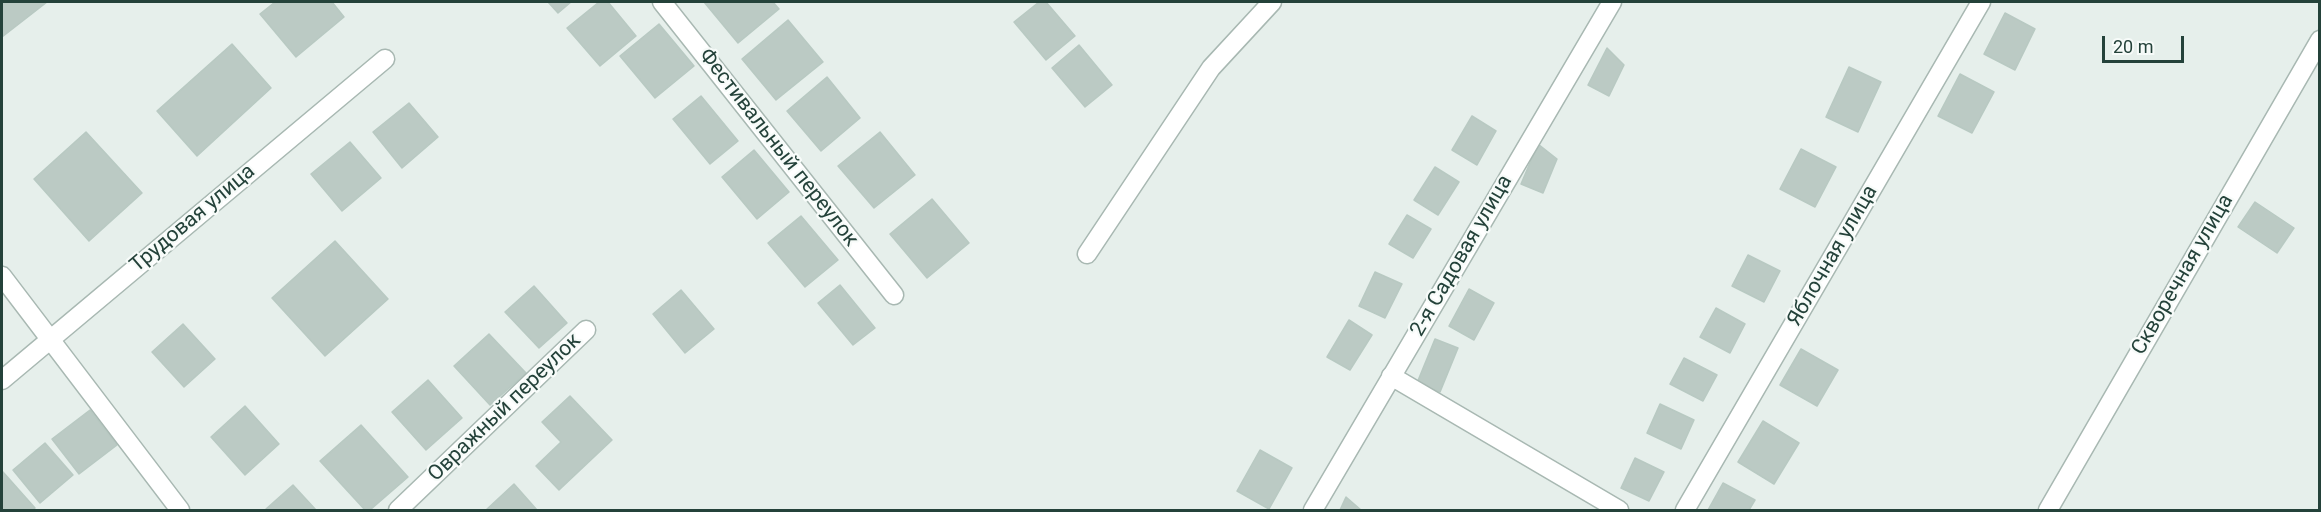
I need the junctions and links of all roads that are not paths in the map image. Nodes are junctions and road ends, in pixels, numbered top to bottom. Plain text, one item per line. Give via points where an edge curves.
1 (662, 2) edge
2 (1272, 2) edge
3 (1611, 2) edge
4 (1981, 2) edge
5 (2319, 39) edge
6 (385, 59) dead end
7 (1087, 254) dead end
8 (2, 276) edge
9 (894, 295) dead end
10 (586, 330) dead end
11 (50, 339) junction
12 (1391, 376) junction
13 (2, 380) edge
14 (180, 510) edge
15 (398, 510) edge
16 (1313, 510) edge
17 (1619, 510) edge
18 (1685, 510) edge
19 (2048, 510) edge

1 - 9 street, Фестивальный переулок
2 - 7 street via 1211,68
3 - 12 street, 2-я Садовая улица
4 - 18 street, Яблочная улица
5 - 19 street, Скворечная улица
6 - 11 street, Трудовая улица
8 - 11 street
10 - 15 street, Овражный переулок
11 - 13 street, Трудовая улица
11 - 14 street
12 - 16 street, 2-я Садовая улица
12 - 17 street

